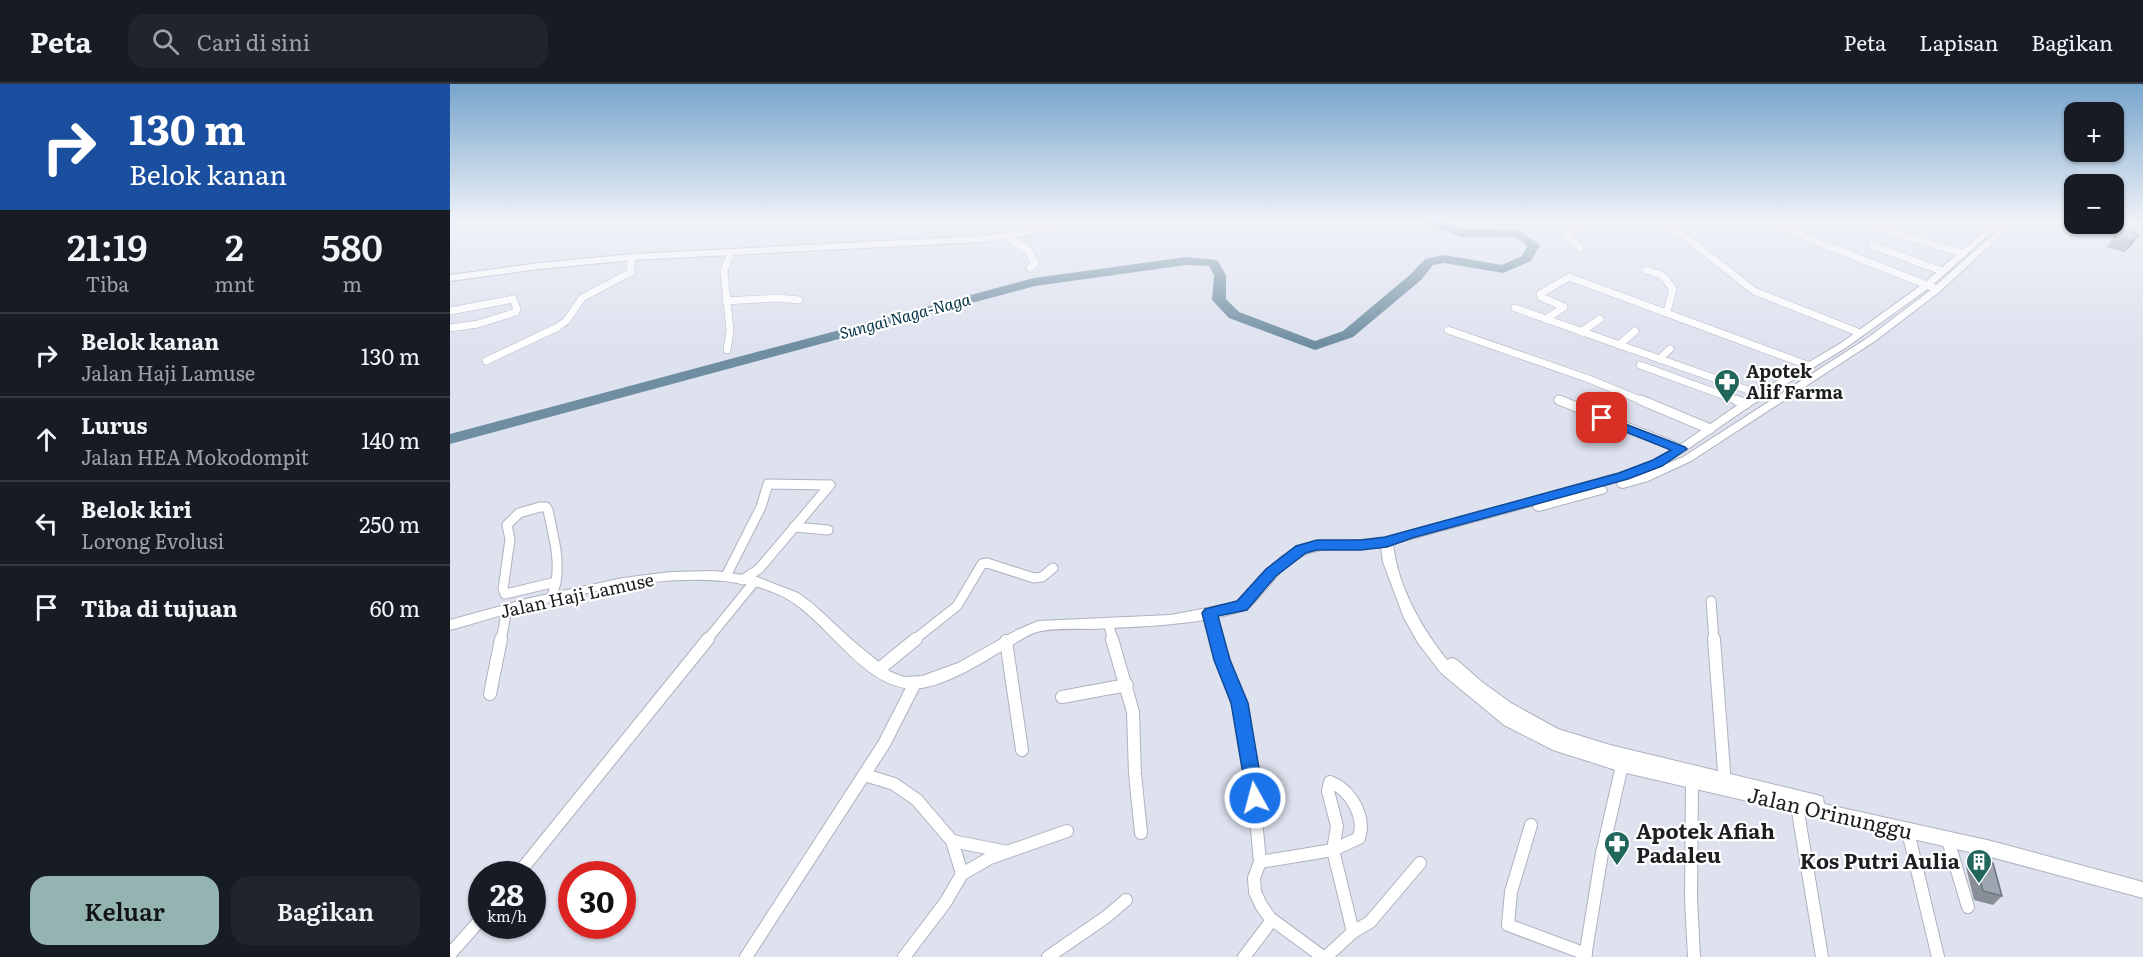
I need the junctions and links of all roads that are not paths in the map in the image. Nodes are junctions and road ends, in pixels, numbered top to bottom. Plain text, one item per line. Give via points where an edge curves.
1 (545, 263) edge
2 (556, 263) edge
3 (631, 263) edge
4 (727, 263) edge
5 (1035, 263) edge
6 (1718, 263) edge
7 (1868, 263) edge
8 (1917, 263) edge
9 (1953, 263) edge
10 (1964, 263) edge
11 (1030, 268) dead end
12 (1646, 270) dead end
13 (1942, 272) junction
14 (450, 273) edge
15 (450, 278) edge
16 (1926, 286) junction
17 (1937, 290) junction
18 (799, 300) dead end
19 (726, 301) junction
20 (1515, 308) dead end
21 (450, 311) edge
22 (1667, 311) junction
23 (1546, 319) junction
24 (1600, 319) dead end
25 (450, 328) edge
26 (1448, 330) dead end
27 (1635, 331) dead end
28 (1581, 332) junction
29 (1860, 333) junction
30 (1619, 345) junction
31 (1844, 345) junction
32 (1670, 349) dead end
33 (727, 350) dead end
34 (1855, 350) junction
35 (1659, 358) junction
36 (486, 361) dead end
37 (1640, 365) dead end
38 (1809, 371) junction
39 (1762, 395) junction
40 (1558, 400) dead end
41 (1746, 404) junction
42 (1710, 429) junction
43 (1681, 449) junction
44 (794, 527) junction
45 (828, 530) dead end
46 (1387, 542) junction
47 (1053, 568) dead end
48 (726, 576) junction
49 (748, 580) junction
50 (557, 582) junction
51 (552, 597) junction
52 (1711, 601) dead end
53 (507, 609) junction
54 (1210, 613) junction
55 (1108, 623) junction
56 (450, 625) edge
57 (1006, 641) junction
58 (878, 670) junction
59 (915, 683) junction
60 (1127, 685) junction
61 (490, 694) dead end
62 (1062, 697) dead end
63 (1022, 750) dead end
64 (1623, 760) junction
65 (865, 775) junction
66 (1692, 782) junction
67 (1725, 785) junction
68 (1797, 806) junction
69 (1531, 825) dead end
70 (1068, 831) dead end
71 (1908, 832) junction
72 (1142, 833) dead end
73 (1948, 840) junction
74 (952, 841) junction
75 (1971, 842) junction
76 (1991, 847) junction
77 (1333, 850) junction
78 (1008, 852) junction
79 (528, 861) edge
80 (1260, 862) junction
81 (1420, 863) dead end
82 (962, 874) junction
83 (2143, 881) edge
84 (2143, 890) edge
85 (1126, 900) dead end
86 (1968, 907) dead end
87 (1272, 920) junction
88 (1353, 932) junction
89 (468, 934) edge
90 (450, 954) edge
91 (1585, 955) edge
92 (746, 957) edge
93 (904, 957) edge
94 (1048, 957) edge
95 (1244, 957) edge
96 (1324, 957) edge
97 (1694, 957) edge
98 (1822, 957) edge
99 (1938, 957) edge

1 - 14 main road
2 - 15 main road
3 - 36 street via 631,272 582,298 563,324
4 - 19 street
5 - 11 street
6 - 29 street via 1754,291
7 - 16 street
8 - 13 street
9 - 13 street
10 - 17 street
12 - 22 street via 1662,275 1673,289
13 - 16 street
16 - 17 street
16 - 29 street
17 - 34 street
18 - 19 street
19 - 33 street via 730,331
20 - 23 street
21 - 25 street via 513,299 517,309 489,321
22 - 23 street via 1569,277 1540,294 1564,307
22 - 38 street
23 - 28 street
24 - 28 street
26 - 42 street via 1589,379
27 - 30 street
28 - 30 street
29 - 31 street
30 - 35 street
31 - 34 street
31 - 38 street
32 - 35 street
34 - 38 street
35 - 39 street
37 - 41 street
38 - 39 street
38 - 46 street via 1687,459 1644,478 1397,544
39 - 41 street
40 - 43 street
41 - 42 street
42 - 43 street
43 - 46 street via 1623,476
44 - 45 street
44 - 48 street via 830,485 768,484 749,534
44 - 49 street
46 - 54 street, Jalan Haji Lamuse via 1317,545 1301,550 1271,573 1242,606
46 - 64 street, Jalan Orinunggu via 1389,562 1411,618 1446,669 1509,721 1558,745
47 - 58 street via 1034,578 982,564 957,606
48 - 49 street, Jalan Haji Lamuse
48 - 51 street, Jalan Haji Lamuse via 654,578
49 - 58 street, Jalan Haji Lamuse via 779,589 807,605
49 - 79 street
50 - 50 street via 505,594 510,534 507,525 519,511 539,506 548,510 559,554
50 - 51 street
51 - 53 street, Jalan Haji Lamuse
52 - 67 street
53 - 56 street, Jalan Haji Lamuse
53 - 61 street
54 - 55 street, Jalan Haji Lamuse via 1171,620
54 - 80 street via 1243,720
55 - 57 street, Jalan Haji Lamuse via 1038,626
55 - 60 street
57 - 59 street, Jalan Haji Lamuse via 962,667
57 - 63 street
58 - 59 street, Jalan Haji Lamuse via 894,681
59 - 65 street via 897,723
60 - 62 street
60 - 72 street via 1133,711
64 - 66 street, Jalan Orinunggu
64 - 67 street, Jalan Orinunggu
64 - 91 street
65 - 74 street via 894,784 910,795
65 - 92 street
66 - 67 street, Jalan Orinunggu
66 - 97 street
67 - 68 street, Jalan Orinunggu
67 - 75 street, Jalan Orinunggu
68 - 71 street, Jalan Orinunggu
68 - 98 street
69 - 91 street via 1510,901 1508,925
70 - 78 street
71 - 73 street, Jalan Orinunggu
71 - 99 street
73 - 75 street, Jalan Orinunggu
73 - 86 street
74 - 78 street
74 - 82 street
75 - 76 street, Jalan Orinunggu
76 - 83 street, Jalan Orinunggu
76 - 84 street, Jalan Orinunggu
77 - 77 street via 1359,838 1361,820 1338,785 1330,782 1328,791 1337,826
77 - 80 street
77 - 88 street
78 - 82 street
80 - 87 street via 1254,873 1255,892
81 - 88 street via 1370,922
82 - 93 street
85 - 94 street
87 - 95 street
87 - 96 street
88 - 96 street
89 - 90 street

